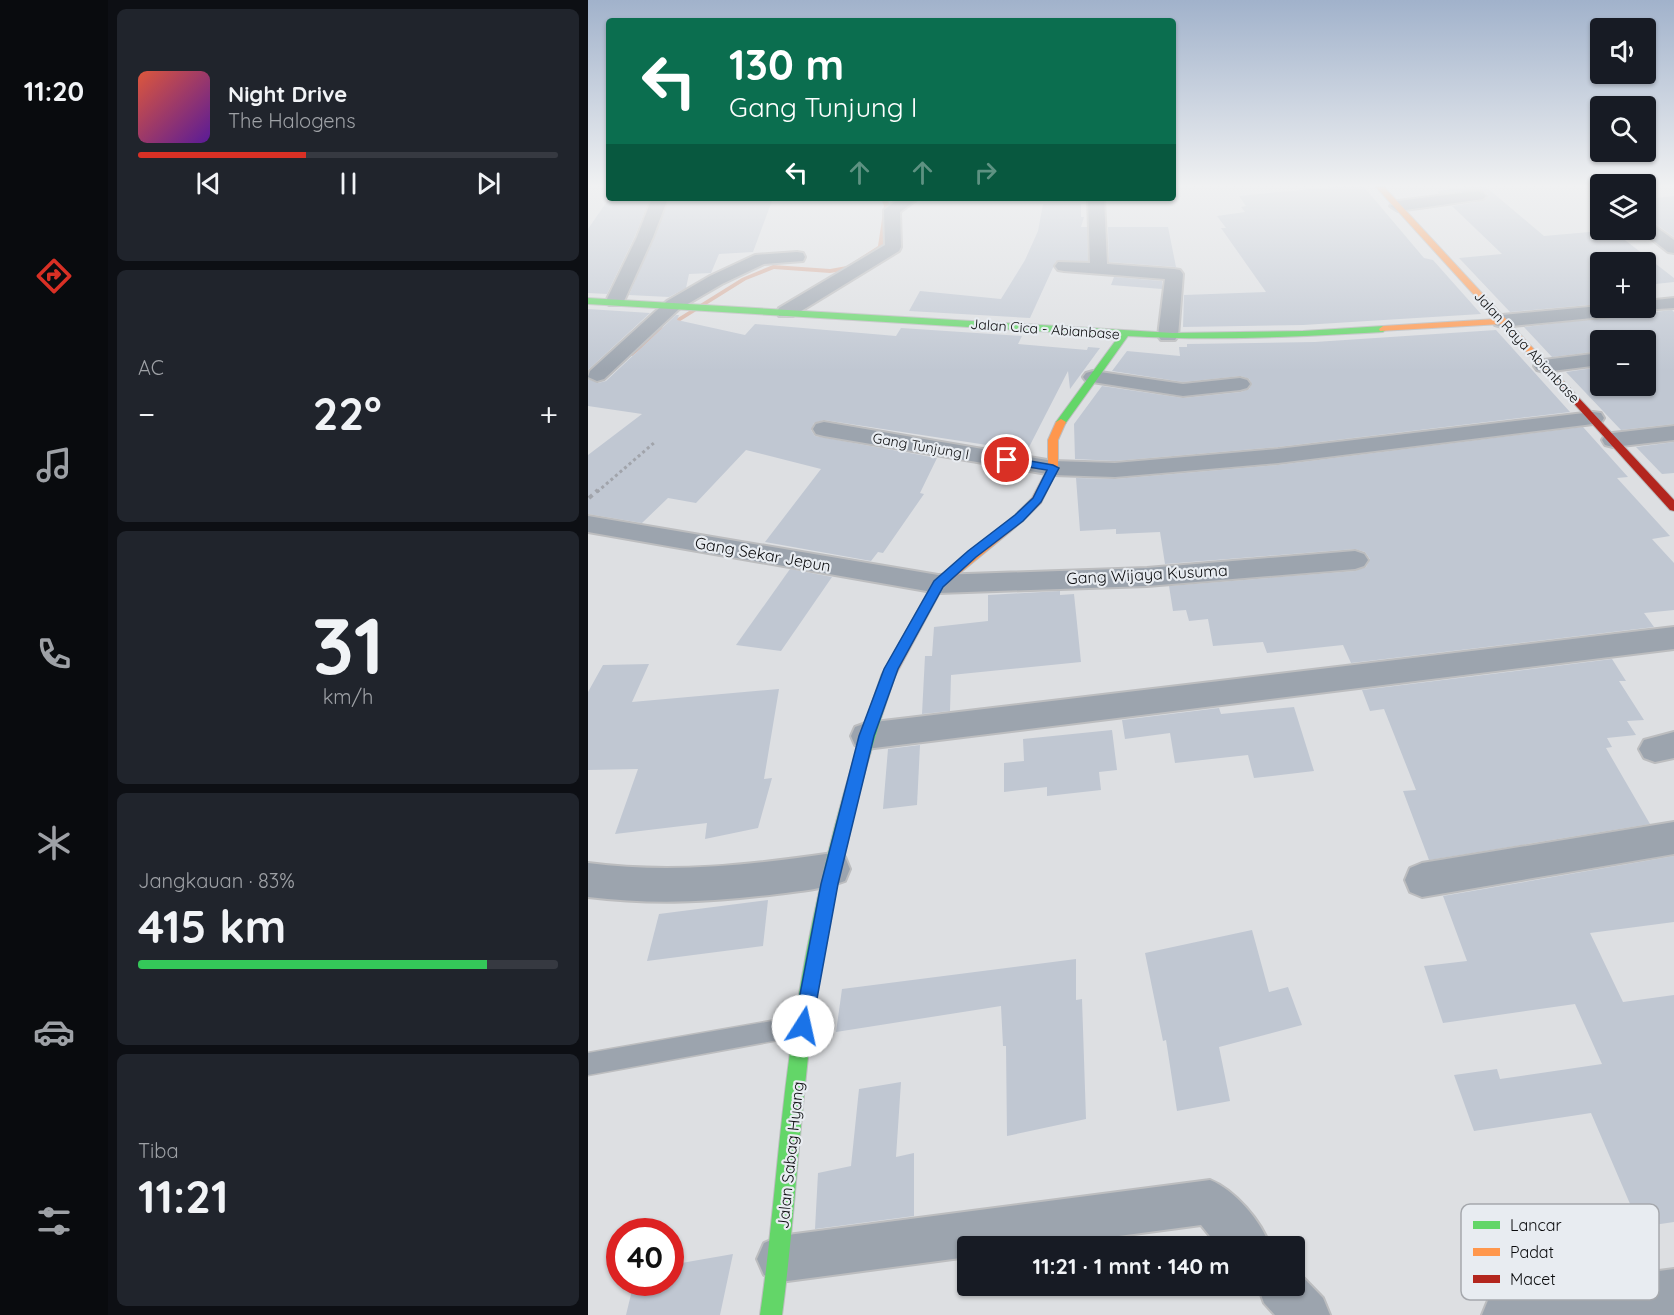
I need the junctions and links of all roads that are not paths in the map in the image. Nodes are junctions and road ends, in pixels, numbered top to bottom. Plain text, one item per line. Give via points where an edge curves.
1 (640, 248) edge
2 (891, 248) edge
3 (1098, 248) edge
4 (1436, 248) edge
5 (797, 257) dead end
6 (1064, 266) dead end
7 (1099, 269) junction
8 (588, 301) edge
9 (615, 301) junction
10 (1674, 303) edge
11 (678, 305) junction
12 (1656, 305) edge
13 (786, 312) junction
14 (1590, 312) edge
15 (1502, 321) junction
16 (1125, 334) junction
17 (1168, 336) junction
18 (1590, 360) edge
19 (1544, 366) junction
20 (597, 375) dead end
21 (1093, 377) junction
22 (1240, 384) dead end
23 (1593, 418) junction
24 (824, 429) dead end
25 (1674, 433) edge
26 (1613, 441) junction
27 (1053, 468) junction
28 (1674, 507) edge
29 (588, 524) edge
30 (1355, 560) dead end
31 (938, 584) junction
32 (1674, 638) edge
33 (866, 736) junction
34 (1674, 838) edge
35 (833, 869) junction
36 (588, 880) edge
37 (1422, 880) dead end
38 (803, 1026) junction
39 (588, 1064) edge
40 (1238, 1236) edge
41 (780, 1259) junction
42 (1674, 1292) edge
43 (1659, 1294) edge
44 (1290, 1296) edge
45 (1616, 1300) edge
46 (771, 1315) edge
47 (1306, 1315) edge
48 (1506, 1315) edge

1 - 9 street
2 - 13 street
3 - 7 street
4 - 15 street, Jalan Raya Abianbase
5 - 11 street via 752,262
6 - 7 street
7 - 17 street via 1174,274
8 - 9 street, Jalan Cica - Abianbase
9 - 11 street, Jalan Cica - Abianbase
10 - 12 street
11 - 13 street, Jalan Cica - Abianbase
11 - 20 street
13 - 16 street, Jalan Cica - Abianbase
14 - 15 street
15 - 17 street, Jalan Cica - Abianbase via 1303,334
15 - 19 street, Jalan Raya Abianbase
16 - 17 street, Jalan Cica - Abianbase
16 - 21 street, Jalan Sabag Hyang
18 - 19 street
19 - 23 street, Jalan Raya Abianbase
21 - 22 street via 1183,390
21 - 27 street, Jalan Sabag Hyang via 1060,423 1053,440
23 - 26 street, Jalan Raya Abianbase
23 - 27 street, Gang Tunjung I via 1189,465 1115,470
24 - 27 street, Gang Tunjung I
25 - 26 street
26 - 28 street, Jalan Raya Abianbase
27 - 31 street, Jalan Sabag Hyang via 1037,500
29 - 31 street, Gang Sekar Jepun
30 - 31 street, Gang Wijaya Kusuma via 1147,577
31 - 33 street, Jalan Sabag Hyang via 891,669
32 - 33 street
33 - 35 street, Jalan Sabag Hyang
34 - 37 street
35 - 36 street via 702,884 636,886
35 - 38 street, Jalan Sabag Hyang
38 - 39 lane
38 - 41 street, Jalan Sabag Hyang
40 - 41 street via 1209,1202
41 - 46 street, Jalan Sabag Hyang
42 - 43 street
44 - 47 street
45 - 48 street

